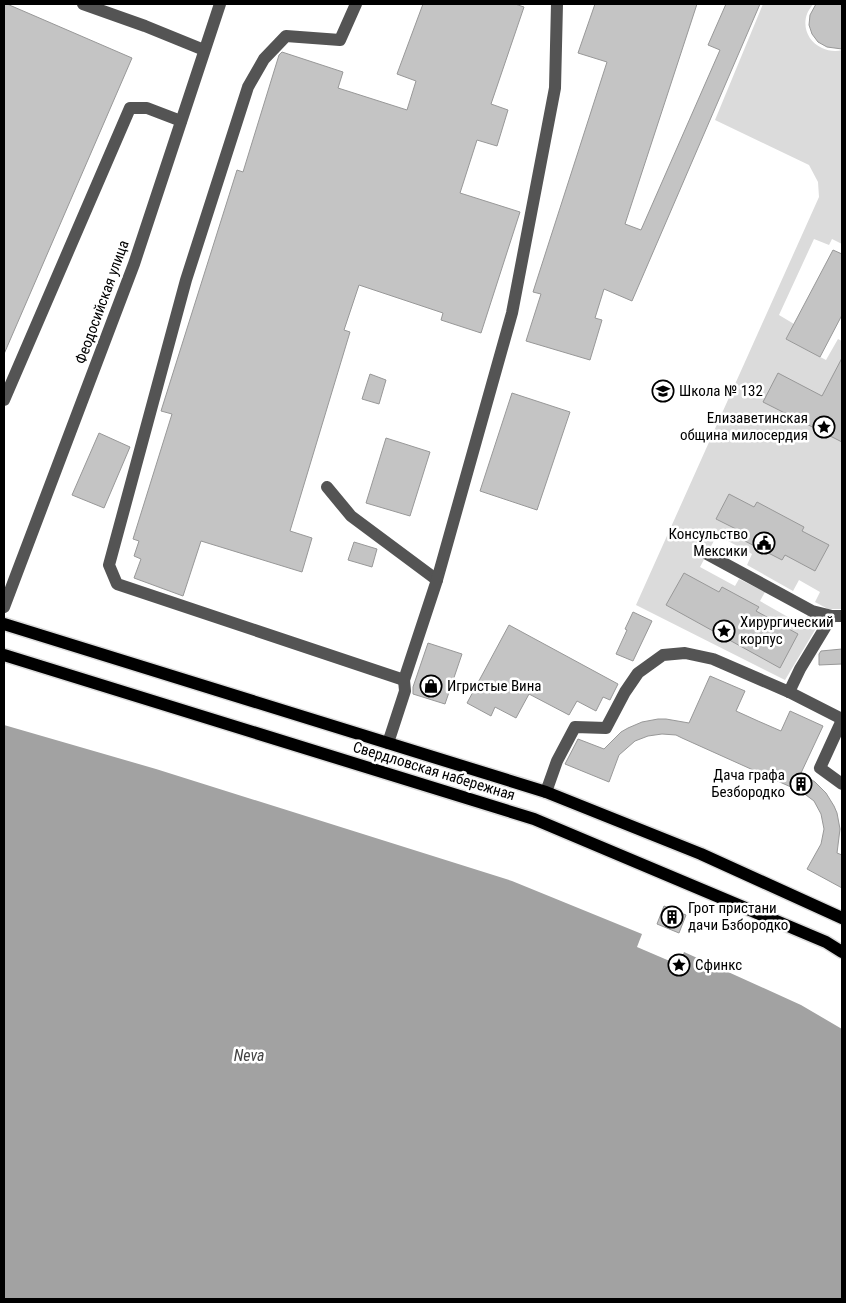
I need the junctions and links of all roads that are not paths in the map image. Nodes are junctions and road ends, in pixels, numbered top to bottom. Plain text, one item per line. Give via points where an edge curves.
1 (83, 4) edge
2 (220, 4) edge
3 (356, 4) edge
4 (557, 4) edge
5 (204, 50) junction
6 (181, 121) junction
7 (4, 400) edge
8 (327, 487) dead end
9 (707, 554) dead end
10 (437, 580) junction
11 (4, 607) edge
12 (837, 616) edge
13 (4, 624) edge
14 (4, 654) edge
15 (404, 680) junction
16 (788, 692) junction
17 (842, 720) edge
18 (388, 743) junction
19 (842, 784) edge
20 (546, 792) junction
21 (842, 918) edge
22 (842, 952) edge

1 - 5 street
2 - 5 street, Феодосийская улица
3 - 15 street via 340,40 286,36 264,59 248,88 186,280 110,565 117,584
4 - 10 street via 555,88 512,313
5 - 6 street, Феодосийская улица
6 - 7 street via 148,108 130,108
6 - 11 street, Феодосийская улица via 134,264
8 - 10 street via 351,516
9 - 12 street via 812,611
10 - 15 street
12 - 16 street
13 - 18 main road, Свердловская набережная
14 - 22 main road, Свердловская набережная via 534,819 826,942
15 - 18 street via 405,691
16 - 17 street
16 - 20 street via 713,659 685,654 663,655 638,673 606,728 575,727 557,761
17 - 19 street via 820,768
18 - 20 main road, Свердловская набережная
20 - 21 main road, Свердловская набережная via 701,854

